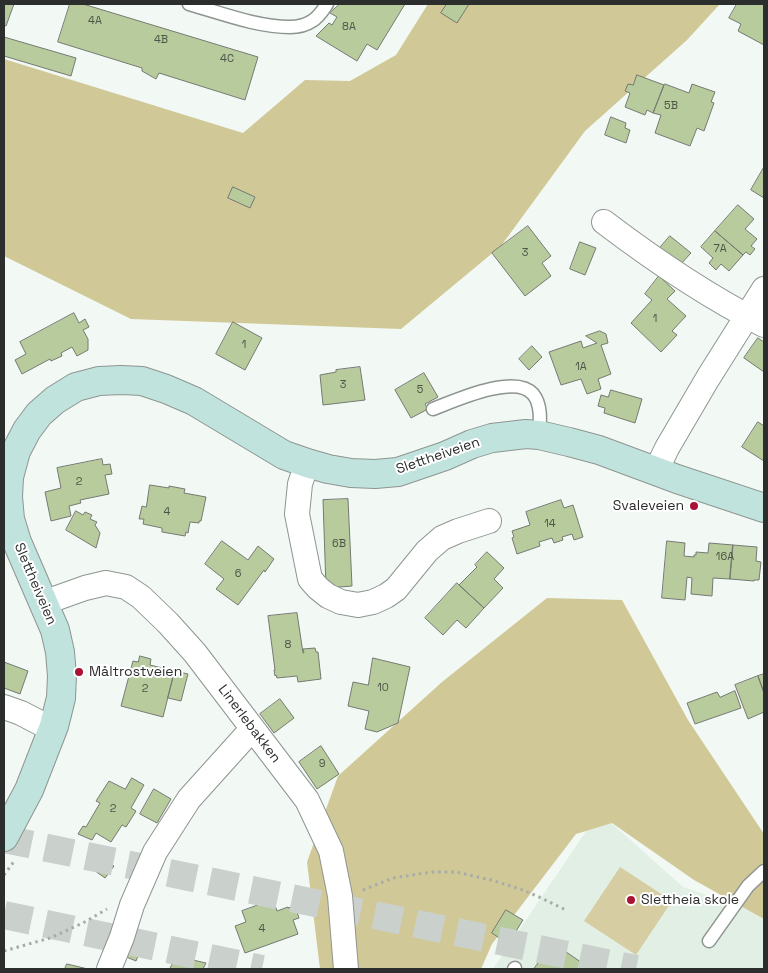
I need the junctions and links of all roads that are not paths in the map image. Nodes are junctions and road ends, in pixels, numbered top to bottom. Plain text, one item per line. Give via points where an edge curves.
1 (189, 4) edge
2 (328, 4) edge
3 (604, 222) dead end
4 (764, 289) edge
5 (756, 321) edge
6 (433, 408) dead end
7 (539, 435) junction
8 (10, 447) edge
9 (307, 463) junction
10 (656, 471) junction
11 (764, 508) edge
12 (489, 522) dead end
13 (43, 603) junction
14 (4, 707) edge
15 (54, 726) junction
16 (252, 729) junction
17 (4, 837) edge
18 (764, 871) edge
19 (709, 942) dead end
20 (109, 969) edge
21 (346, 969) edge

1 - 2 lane via 256,22 291,27 313,21
3 - 5 street via 686,281
4 - 5 street
5 - 10 street via 708,378
6 - 7 lane via 488,390 522,387 532,393 538,403
7 - 9 street, Slettheiveien via 492,438 398,472 351,473
7 - 10 street, Slettheiveien via 599,450
8 - 9 street, Slettheiveien via 39,414 76,387 99,381 142,381 194,402 284,455
8 - 13 street, Slettheiveien via 10,519
9 - 12 street via 300,484 297,514 310,579 328,596 341,602 358,605 386,596 442,538
10 - 11 street, Slettheiveien
13 - 15 street, Slettheiveien via 60,652 61,691
13 - 16 street, Linerlebakken via 106,584 126,587 161,616 195,653
14 - 15 street
15 - 17 street, Slettheiveien via 29,790
16 - 20 street via 189,799 155,852
16 - 21 street, Linerlebakken via 307,800 331,851 340,896
18 - 19 lane via 748,886

